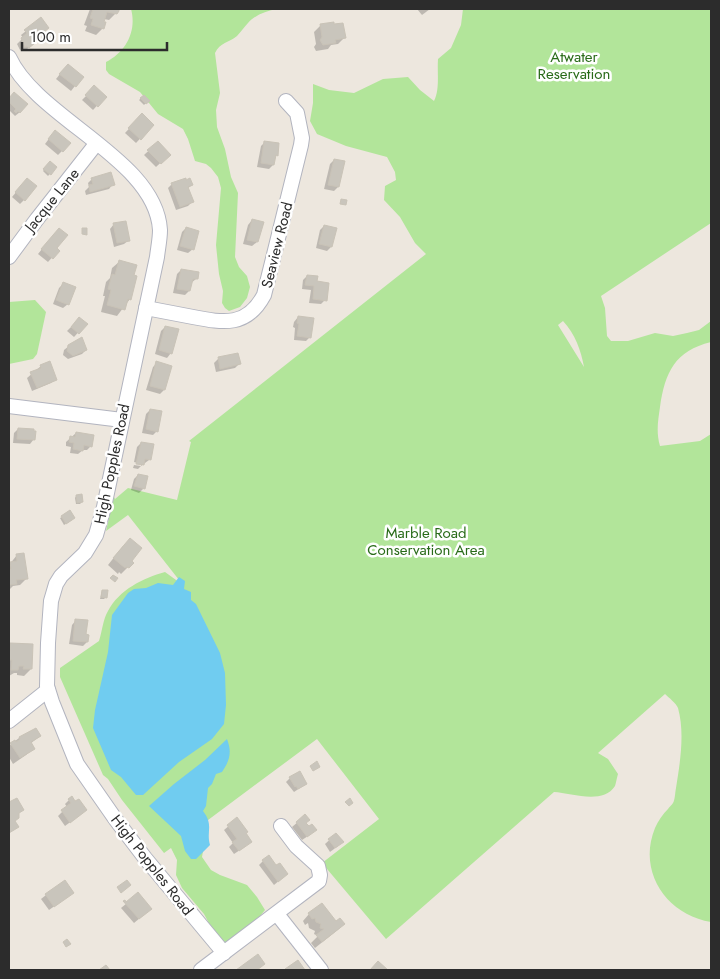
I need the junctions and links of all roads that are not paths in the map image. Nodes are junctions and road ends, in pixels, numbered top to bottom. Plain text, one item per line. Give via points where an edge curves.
1 (9, 57) edge
2 (286, 101) dead end
3 (96, 144) junction
4 (9, 257) edge
5 (146, 308) junction
6 (9, 406) edge
7 (122, 420) junction
8 (48, 690) junction
9 (9, 721) edge
10 (281, 826) dead end
11 (277, 914) junction
12 (224, 953) junction
13 (201, 970) edge
14 (321, 970) edge

1 - 3 street, High Popples Road via 19,75 37,94
2 - 5 street, Seaview Road via 297,113 302,145 260,302 247,316 217,322
3 - 4 street, Jacque Lane
3 - 5 street, High Popples Road via 116,158 138,182 157,216 159,242
5 - 7 street, High Popples Road
6 - 7 street
7 - 8 street, High Popples Road via 96,535 85,553 61,576 51,601
8 - 9 street
8 - 12 street, High Popples Road via 77,764 145,858
10 - 11 street via 296,846 318,866 320,875 319,881
11 - 12 street
11 - 14 street
12 - 13 street

